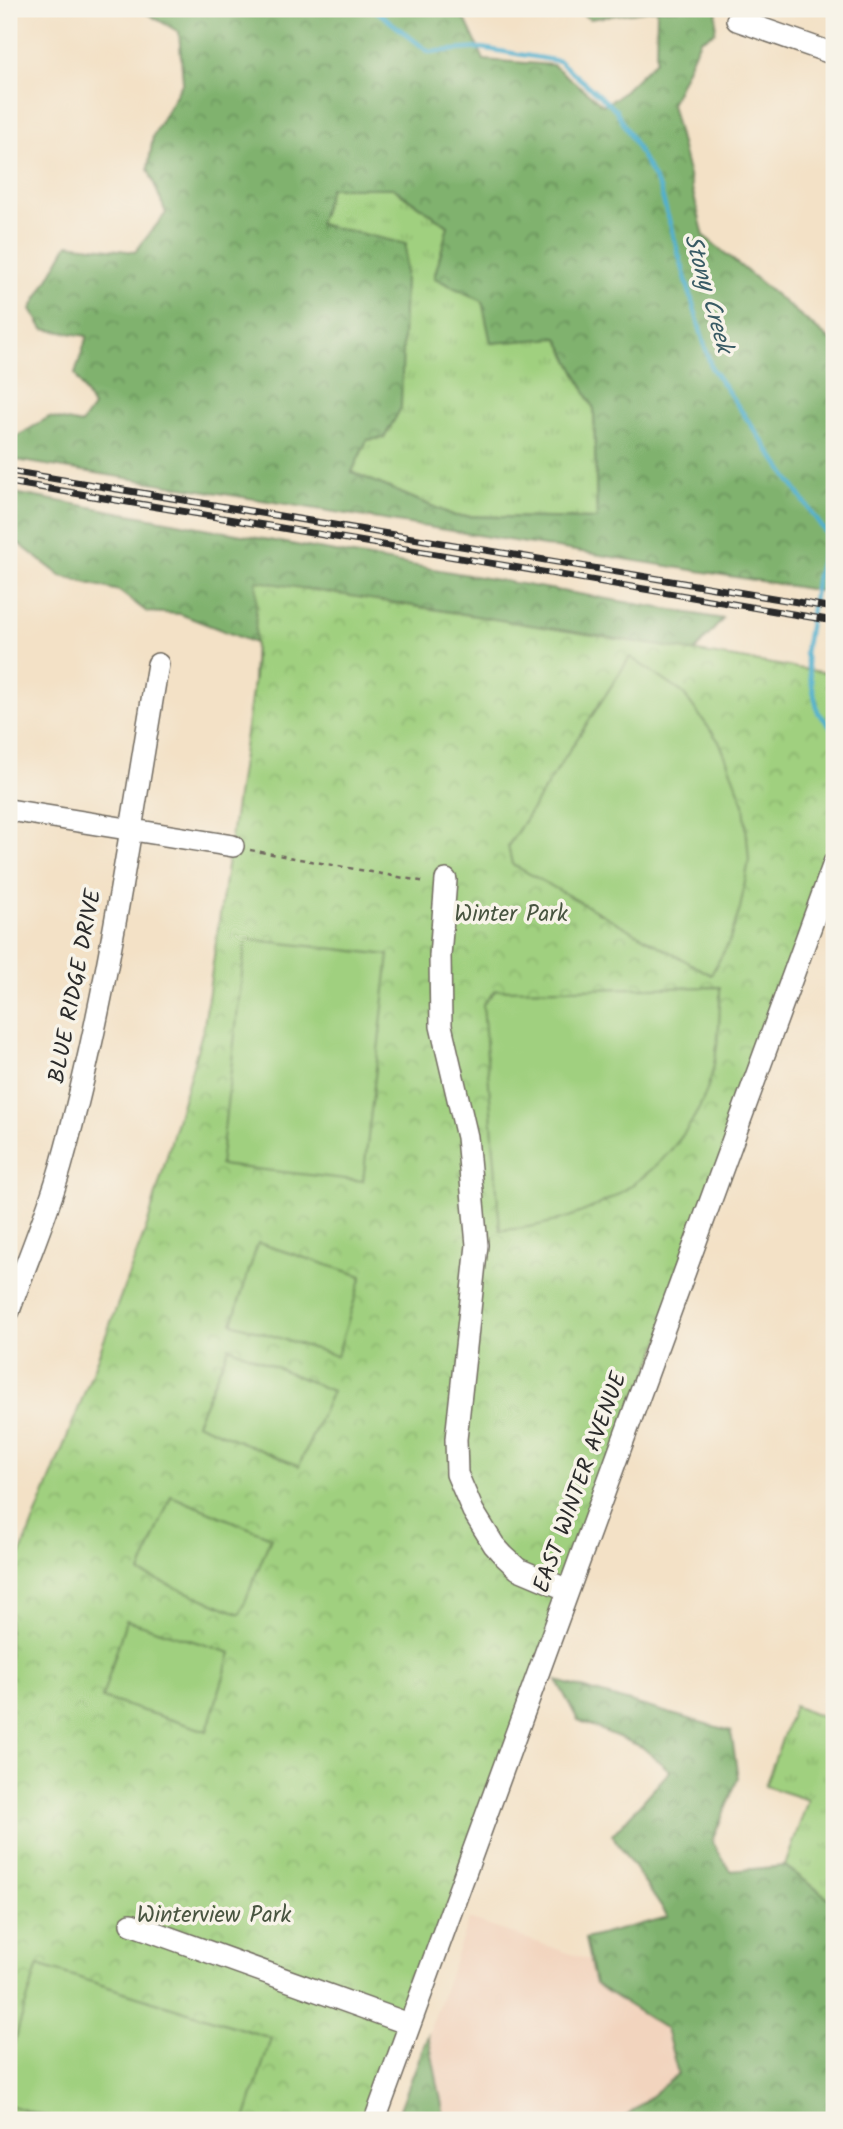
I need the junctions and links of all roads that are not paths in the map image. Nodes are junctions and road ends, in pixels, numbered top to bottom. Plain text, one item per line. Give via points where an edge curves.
1 (737, 20) dead end
2 (834, 54) edge
3 (158, 664) dead end
4 (9, 810) edge
5 (131, 830) junction
6 (233, 846) road end
7 (834, 863) edge
8 (446, 880) road end
9 (9, 1311) edge
10 (568, 1590) junction
11 (131, 1924) dead end
12 (409, 2024) junction
13 (375, 2120) edge

1 - 2 street
3 - 5 street, BLUE RIDGE DRIVE
4 - 5 street
5 - 6 street
5 - 9 street, BLUE RIDGE DRIVE via 89,1058 60,1169
7 - 10 street, EAST WINTER AVENUE
8 - 10 street via 440,957 442,1026 467,1138 477,1245 456,1439 457,1474 473,1511 504,1556 518,1569
10 - 12 street, EAST WINTER AVENUE
11 - 12 street
12 - 13 street, EAST WINTER AVENUE

